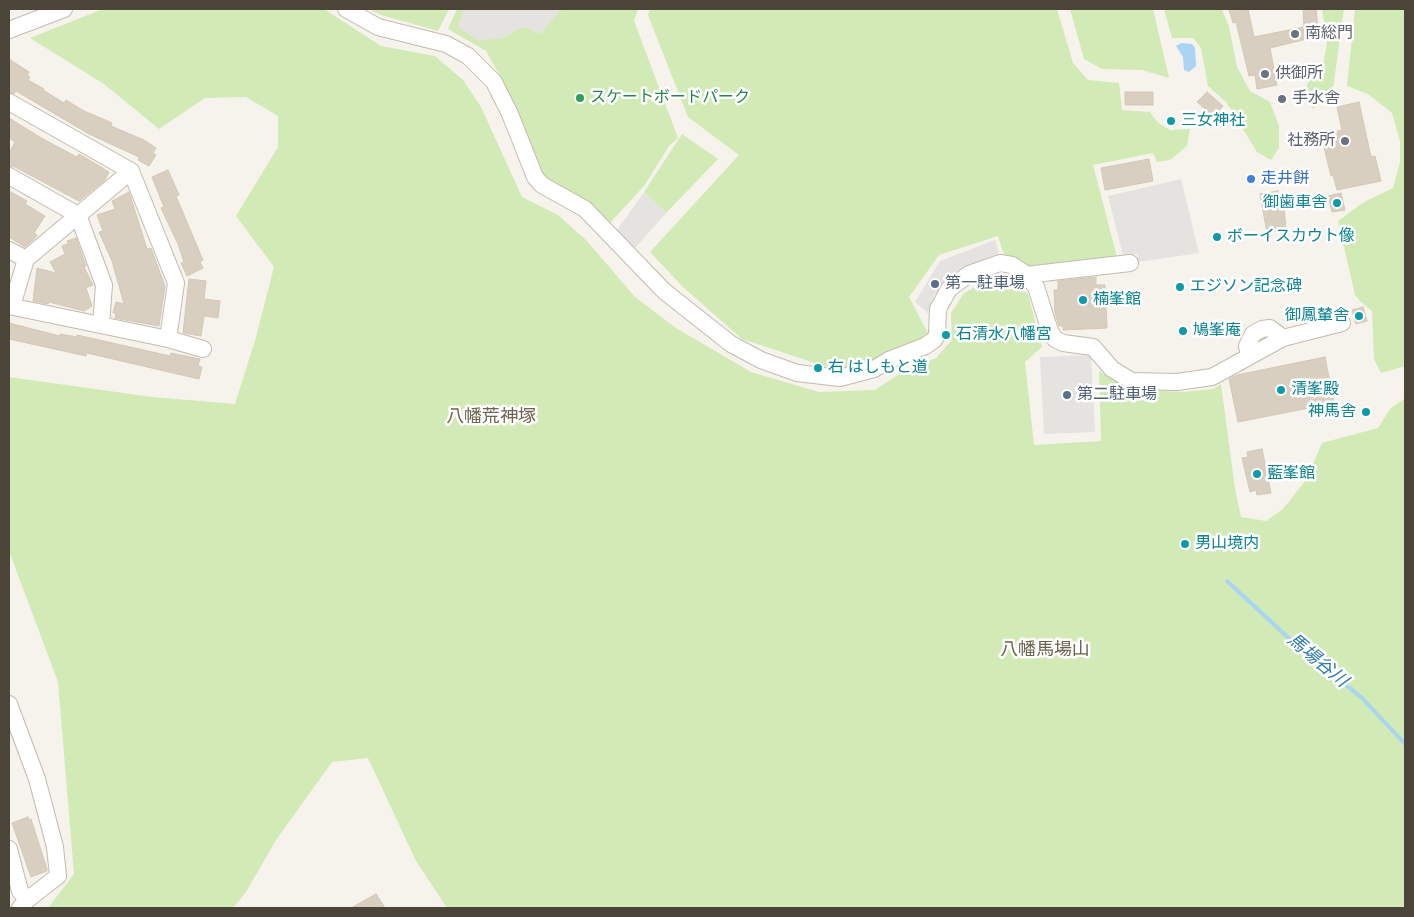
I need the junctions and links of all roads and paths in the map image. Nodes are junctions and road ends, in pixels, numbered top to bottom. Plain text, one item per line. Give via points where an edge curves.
1 (64, 9) edge
2 (346, 9) edge
3 (9, 30) edge
4 (9, 102) edge
5 (131, 171) junction
6 (9, 176) edge
7 (78, 215) junction
8 (9, 250) edge
9 (26, 259) junction
10 (1130, 263) dead end
11 (1026, 275) junction
12 (11, 306) edge
13 (1342, 323) dead end
14 (101, 325) junction
15 (168, 339) junction
16 (203, 349) dead end
17 (9, 704) edge
18 (9, 849) edge
19 (24, 904) edge

1 - 3 street
2 - 11 street via 378,27 446,44 468,56 494,82 535,177 542,185 585,209 676,302 731,344 761,360 797,373 823,377 840,378 874,369 934,340 942,298 949,288 969,274 1000,263 1012,265
4 - 5 street
5 - 7 street
5 - 15 street via 176,283
6 - 7 street
7 - 9 street
7 - 14 street via 104,285
8 - 9 street
9 - 12 street
10 - 11 street
11 - 13 street via 1036,287 1055,339 1093,347 1112,369 1132,381 1160,383 1212,377 1283,338
12 - 14 street
14 - 15 street
15 - 16 street
17 - 19 street via 37,779 58,876
18 - 19 street

